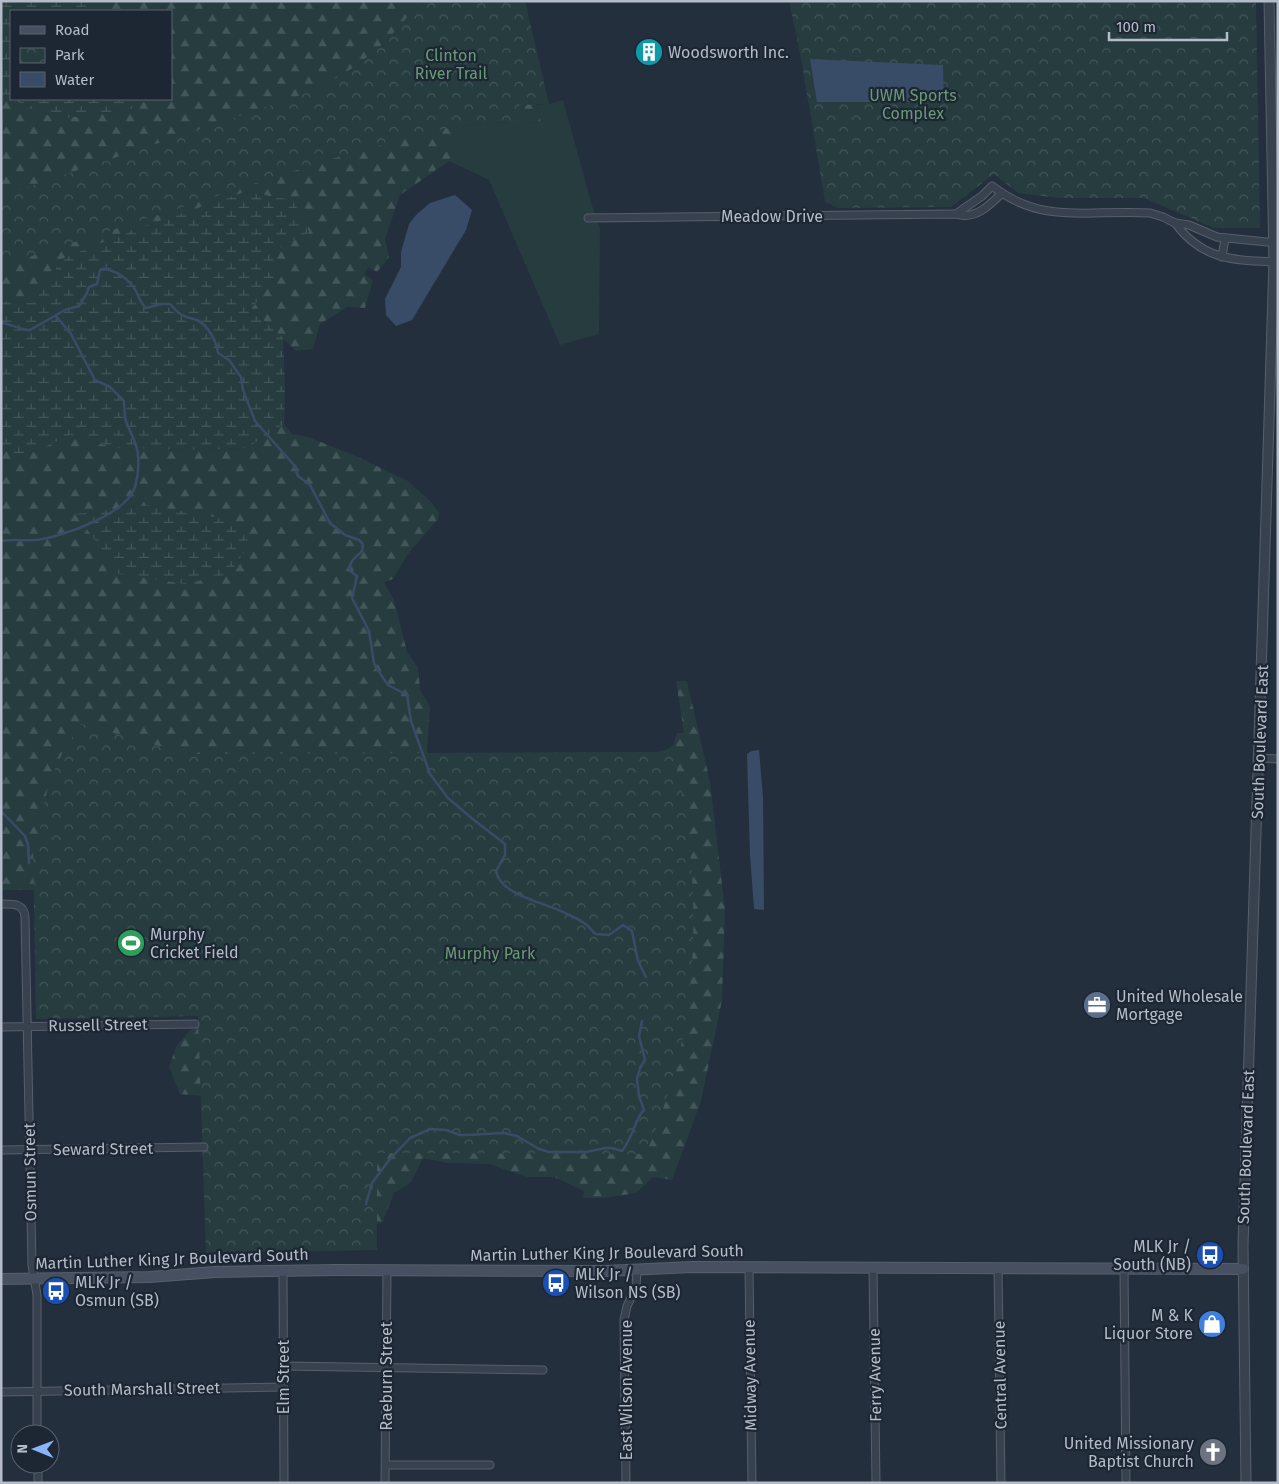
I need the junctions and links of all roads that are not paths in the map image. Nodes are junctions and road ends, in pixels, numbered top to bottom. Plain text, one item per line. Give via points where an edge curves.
1 (1269, 1) edge
2 (1002, 193) junction
3 (956, 214) junction
4 (588, 218) dead end
5 (1175, 223) junction
6 (1225, 238) junction
7 (1276, 243) edge
8 (1222, 257) junction
9 (1276, 261) edge
10 (1259, 758) junction
11 (1278, 759) edge
12 (1, 904) edge
13 (195, 1024) dead end
14 (1, 1027) edge
15 (27, 1027) junction
16 (204, 1147) dead end
17 (1, 1150) edge
18 (30, 1150) junction
19 (748, 1267) junction
20 (873, 1267) junction
21 (998, 1268) junction
22 (1124, 1268) junction
23 (1243, 1269) junction
24 (387, 1270) junction
25 (637, 1270) junction
26 (283, 1271) junction
27 (34, 1278) junction
28 (1, 1279) edge
29 (284, 1366) junction
30 (386, 1368) junction
31 (543, 1370) dead end
32 (284, 1387) junction
33 (37, 1391) junction
34 (1, 1392) edge
35 (38, 1424) edge
36 (386, 1465) junction
37 (490, 1465) dead end
38 (284, 1483) edge
39 (386, 1483) edge
40 (626, 1483) edge
41 (752, 1483) edge
42 (876, 1483) edge
43 (1001, 1483) edge
44 (1126, 1483) edge
45 (1246, 1483) edge

1 - 7 street, South Boulevard East
2 - 3 street, Meadow Drive via 974,214
2 - 3 street via 992,186
2 - 5 street via 1023,205 1046,212 1150,213
3 - 4 street, Meadow Drive
5 - 6 street
5 - 8 street via 1199,247
6 - 7 street
6 - 8 street
7 - 9 street, South Boulevard East
8 - 9 street
9 - 10 street, South Boulevard East
10 - 11 street
10 - 23 street, South Boulevard East
12 - 15 street, Osmun Street via 16,904 25,917
13 - 15 street, Russell Street
14 - 15 street, Russell Street
15 - 18 street, Osmun Street
16 - 18 street, Seward Street
17 - 18 street, Seward Street
18 - 27 street, Osmun Street
19 - 20 main road, Martin Luther King Jr Boulevard South
19 - 25 main road, Martin Luther King Jr Boulevard South
19 - 41 street, Midway Avenue
20 - 21 main road, Martin Luther King Jr Boulevard South
20 - 42 street, Ferry Avenue
21 - 22 main road, Martin Luther King Jr Boulevard South
21 - 43 street, Central Avenue
22 - 23 main road, Martin Luther King Jr Boulevard South
22 - 44 street
23 - 45 street, South Boulevard East
24 - 25 main road, Martin Luther King Jr Boulevard South
24 - 26 main road, Martin Luther King Jr Boulevard South
24 - 30 street, Raeburn Street
25 - 40 street, East Wilson Avenue via 636,1288 624,1320
26 - 27 main road, Martin Luther King Jr Boulevard South
26 - 29 street, Elm Street
27 - 28 main road, Martin Luther King Jr Boulevard South
27 - 33 street, Osmun Street via 37,1295
29 - 30 street
29 - 32 street, Elm Street
30 - 31 street
30 - 36 street, Raeburn Street
32 - 33 street, South Marshall Street
32 - 38 street, Elm Street
33 - 34 street, South Marshall Street
33 - 35 street, Osmun Street
36 - 37 street
36 - 39 street, Raeburn Street

